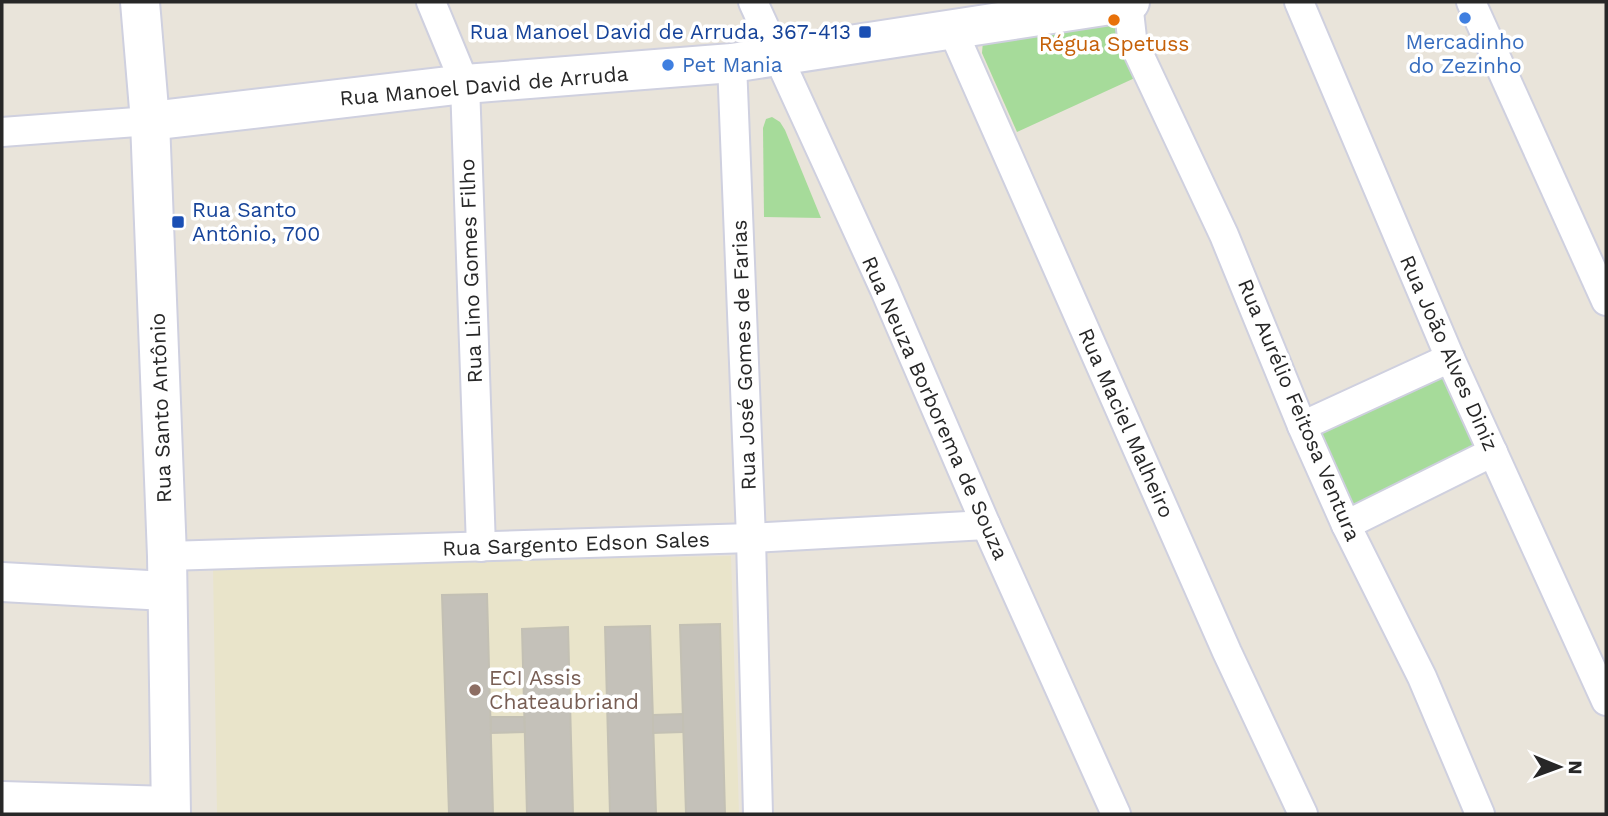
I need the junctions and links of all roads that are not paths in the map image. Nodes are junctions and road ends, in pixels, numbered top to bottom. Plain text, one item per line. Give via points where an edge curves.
1 (140, 2) edge
2 (431, 2) edge
3 (753, 2) edge
4 (1129, 2) edge
5 (1299, 2) edge
6 (1471, 2) edge
7 (953, 31) junction
8 (777, 55) junction
9 (732, 63) junction
10 (465, 85) junction
11 (150, 121) junction
12 (2, 132) edge
13 (1606, 301) edge
14 (1450, 358) junction
15 (1302, 426) junction
16 (1493, 452) junction
17 (986, 524) junction
18 (1346, 525) junction
19 (751, 538) junction
20 (481, 547) junction
21 (167, 573) junction
22 (2, 582) edge
23 (1606, 701) edge
24 (2, 801) edge
25 (170, 810) edge
26 (758, 814) edge
27 (1116, 814) edge
28 (1303, 814) edge
29 (1480, 814) edge

1 - 11 main road, Rua Santo Antônio
2 - 10 street, Rua Lino Gomes Filho
3 - 8 street, Rua Neuza Borborema de Souza
4 - 7 main road, Rua Manoel David de Arruda
4 - 15 street, Rua Aurélio Feitosa Ventura via 1137,50 1224,235
5 - 14 street, Rua João Alves Diniz
6 - 13 street
7 - 8 main road, Rua Manoel David de Arruda
7 - 28 street, Rua Maciel Malheiro
8 - 9 main road, Rua Manoel David de Arruda
8 - 17 street, Rua Neuza Borborema de Souza
9 - 10 main road, Rua Manoel David de Arruda
9 - 19 street, Rua José Gomes de Farias
10 - 11 main road, Rua Manoel David de Arruda
10 - 20 street, Rua Lino Gomes Filho
11 - 12 street, Rua Manoel David de Arruda
11 - 21 main road, Rua Santo Antônio
14 - 15 street
14 - 16 street, Rua João Alves Diniz
15 - 18 street, Rua Aurélio Feitosa Ventura
16 - 18 street
16 - 23 street, Rua João Alves Diniz
17 - 19 street, Rua Sargento Edson Sales
17 - 27 street, Rua Neuza Borborema de Souza
18 - 29 street, Rua Aurélio Feitosa Ventura via 1422,677
19 - 20 street, Rua Sargento Edson Sales
19 - 26 street, Rua José Gomes de Farias
20 - 21 street, Rua Sargento Edson Sales
21 - 22 main road, Rua Sargento Edson Sales
21 - 25 main road, Rua Santo Antônio
24 - 25 main road

